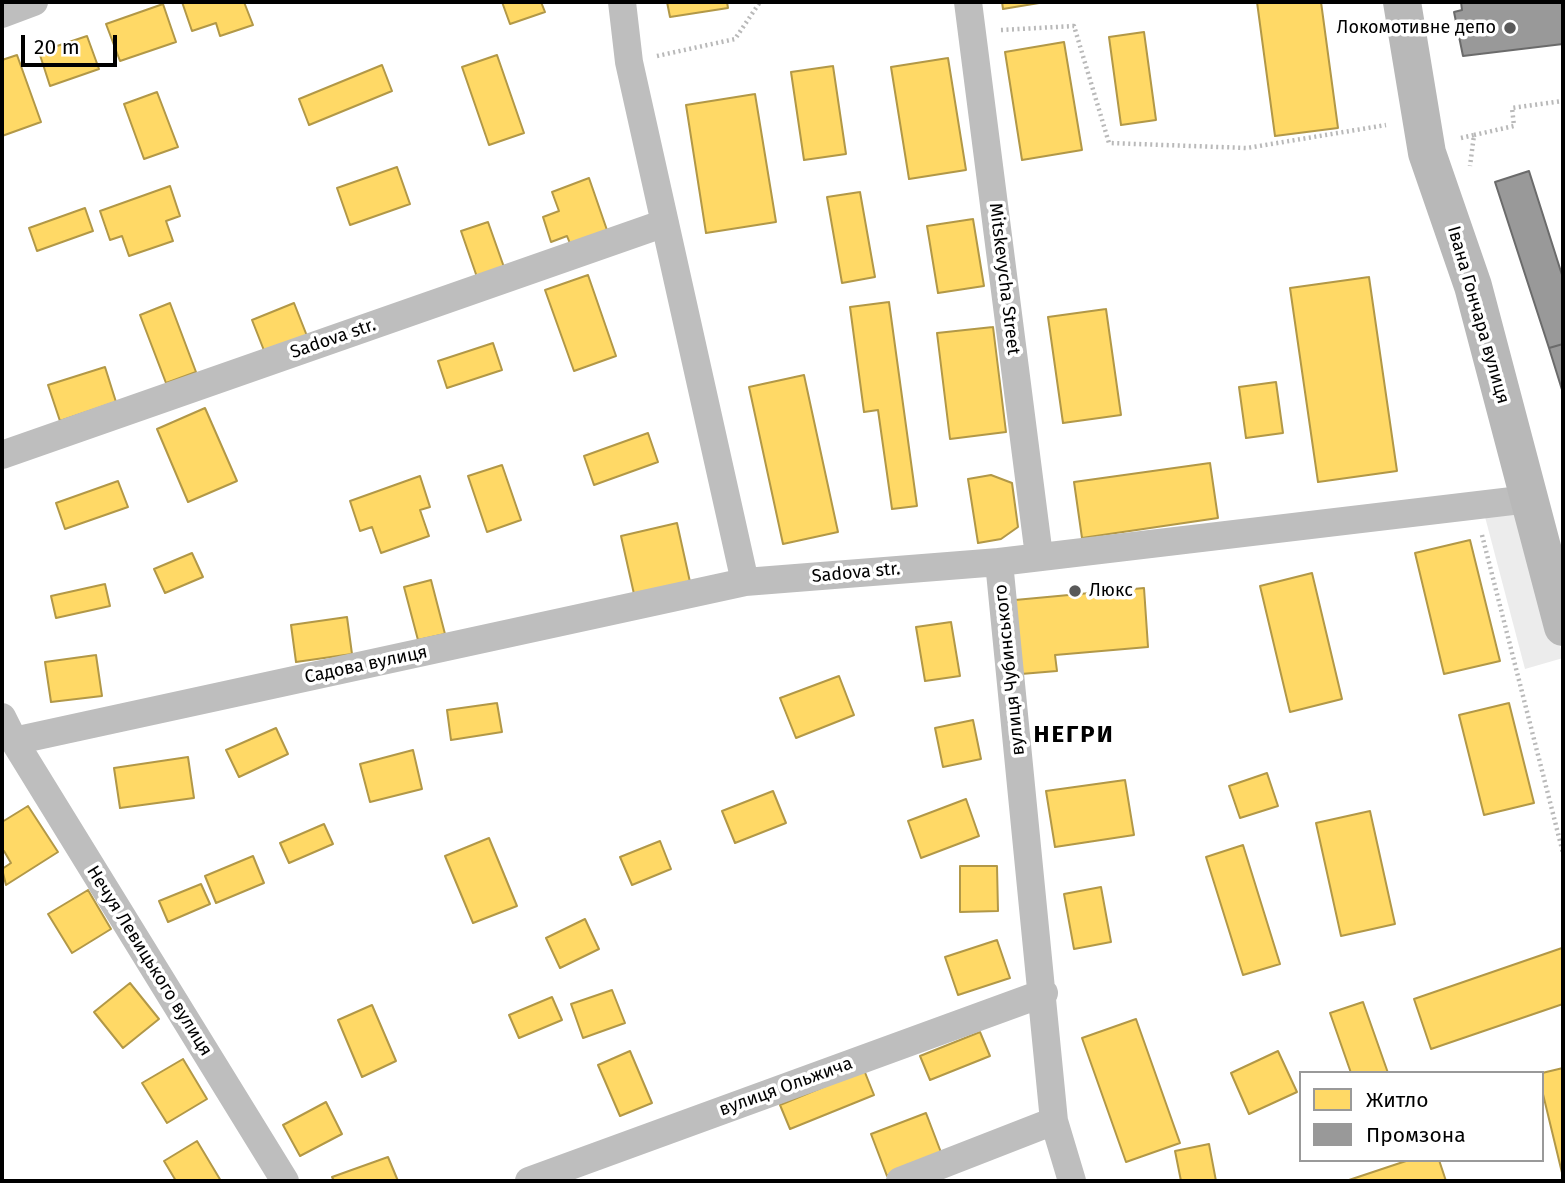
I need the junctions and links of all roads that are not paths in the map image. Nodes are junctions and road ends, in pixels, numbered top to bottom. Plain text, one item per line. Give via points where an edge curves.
1 (34, 2) edge
2 (622, 2) edge
3 (968, 2) edge
4 (1402, 2) edge
5 (2, 14) edge
6 (665, 223) junction
7 (2, 454) edge
8 (1529, 499) junction
9 (1039, 556) junction
10 (999, 562) junction
11 (745, 582) junction
12 (1563, 627) edge
13 (8, 729) edge
14 (1044, 993) junction
15 (1054, 1121) junction
16 (285, 1181) edge
17 (529, 1181) edge
18 (900, 1181) edge
19 (1072, 1181) edge

1 - 5 street
2 - 6 street via 629,62
3 - 9 street, Mitskevycha Street
4 - 8 street, Івана Гончара вулиця via 1427,153 1473,286
6 - 7 street, Sadova str.
6 - 11 street
8 - 9 street, вулиця Чубинського
8 - 12 street, Івана Гончара вулиця
9 - 10 street, вулиця Чубинського
10 - 11 street, Sadova str.
10 - 14 street, вулиця Чубинського
11 - 13 street, Садова вулиця
13 - 16 street, Нечуя Левицького вулиця
14 - 15 street, вулиця Чубинського
14 - 17 street, вулиця Ольжича
15 - 18 street
15 - 19 street, вулиця Чубинського

